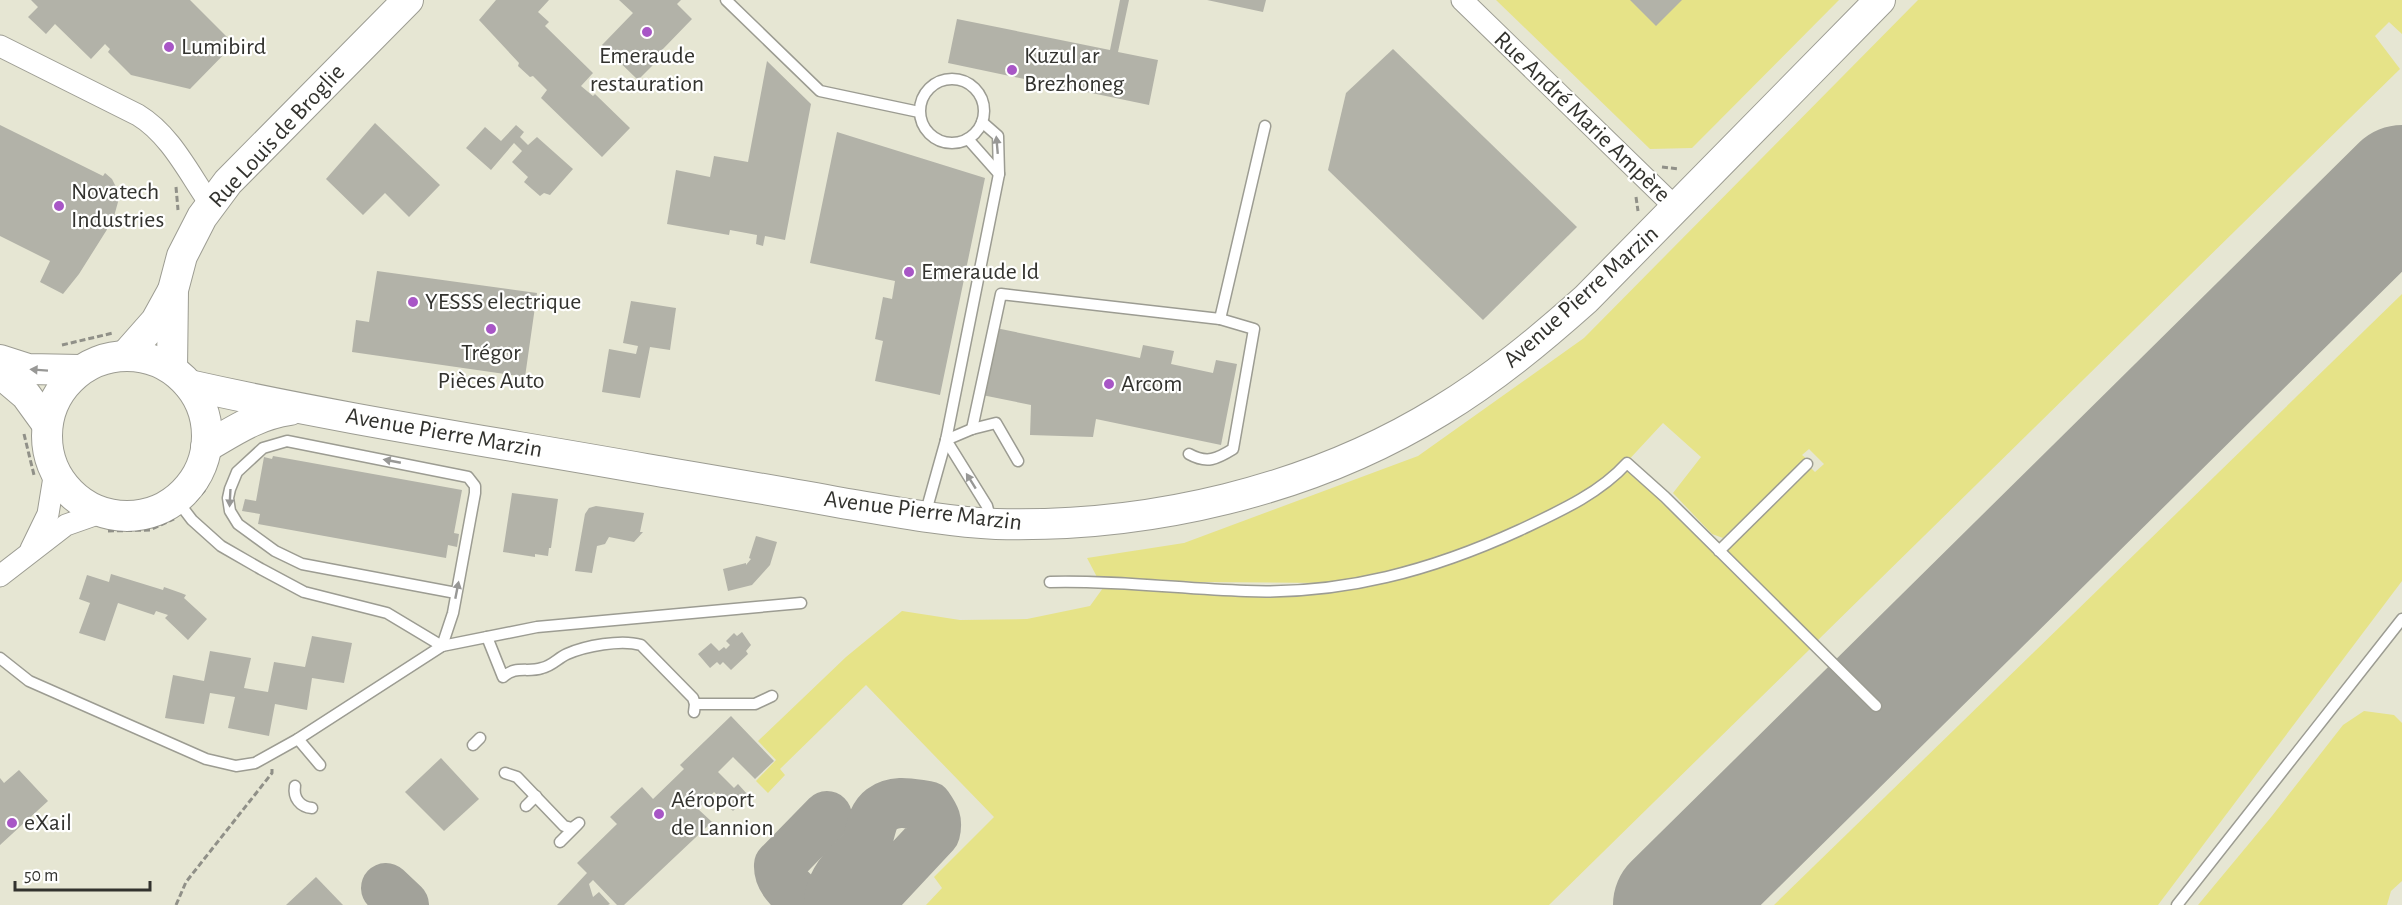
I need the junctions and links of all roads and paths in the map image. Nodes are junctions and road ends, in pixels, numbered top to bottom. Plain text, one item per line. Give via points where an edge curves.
1 (408, 0) edge
2 (726, 0) edge
3 (1462, 0) edge
4 (1880, 0) edge
5 (0, 46) edge
6 (919, 112) junction
7 (982, 122) junction
8 (1265, 126) dead end
9 (968, 139) junction
10 (999, 174) junction
11 (211, 205) junction
12 (1676, 208) junction
13 (173, 290) junction
14 (1220, 319) junction
15 (126, 355) junction
16 (0, 360) edge
17 (80, 370) junction
18 (0, 373) edge
19 (180, 377) junction
20 (302, 409) junction
21 (35, 424) junction
22 (972, 429) junction
23 (946, 440) junction
24 (214, 443) junction
25 (1189, 454) dead end
26 (1018, 461) dead end
27 (1807, 464) dead end
28 (53, 486) junction
29 (181, 505) junction
30 (925, 515) junction
31 (91, 516) junction
32 (992, 524) junction
33 (1719, 551) junction
34 (29, 552) junction
35 (0, 576) edge
36 (1050, 582) dead end
37 (456, 593) junction
38 (801, 603) dead end
39 (2402, 619) edge
40 (487, 637) junction
41 (442, 646) junction
42 (0, 658) edge
43 (772, 696) dead end
44 (1876, 706) dead end
45 (298, 739) junction
46 (273, 753) junction
47 (320, 765) dead end
48 (511, 768) dead end
49 (295, 786) dead end
50 (550, 792) dead end
51 (538, 799) junction
52 (526, 806) dead end
53 (312, 808) dead end
54 (560, 842) dead end
55 (176, 905) edge
56 (2177, 905) edge

1 - 11 main road, Rue Louis de Broglie via 228,182
2 - 6 lane via 820,91
3 - 12 street, Rue André Marie Ampère
4 - 12 main road, Avenue Pierre Marzin
5 - 11 street via 152,125 164,136
6 - 7 lane via 925,91 952,78 978,92 983,101
6 - 9 lane via 921,123 936,139 946,143
7 - 9 lane
10 -> 7 lane via 998,136
8 - 14 lane
9 - 10 lane
10 - 23 lane
11 - 13 main road, Rue Louis de Broglie via 182,256
12 - 32 main road, Avenue Pierre Marzin via 1586,299 1534,345 1480,386 1397,435 1312,472 1220,501 1112,519
13 - 15 main road, Rue Louis de Broglie via 156,321
13 - 19 main road, Rue Louis de Broglie
14 - 22 lane via 1001,294
14 - 25 lane via 1254,329 1233,449 1217,459 1201,460
15 - 17 main road via 110,357
15 - 19 main road via 158,362
17 -> 16 main road via 28,369
17 - 21 main road
18 - 21 main road via 26,395
19 - 20 main road, Avenue Pierre Marzin
19 - 24 main road via 196,396 207,434
20 - 24 main road via 270,413
20 - 30 main road, Avenue Pierre Marzin
21 - 28 main road via 49,456
21 - 28 path via 35,481
22 - 23 lane
22 - 26 lane via 996,423
23 - 30 lane
32 -> 23 lane via 987,506
24 - 29 main road via 185,490
24 - 29 path via 217,466 204,491
27 - 33 lane
28 - 31 main road via 75,497
28 - 34 street via 48,514
29 - 31 main road via 141,514
29 - 31 path via 171,522 150,530 106,531
29 - 41 lane via 221,546 304,592 387,613
30 - 32 main road, Avenue Pierre Marzin
31 - 34 street via 66,525
33 - 36 lane via 1627,463 1611,481 1553,515 1471,553 1394,576 1322,589 1247,591
33 - 44 lane
34 - 35 street
37 -> 37 lane via 475,493 468,477 287,441 257,452 232,480 228,498 232,516 284,555 302,564
37 - 41 lane
38 - 40 lane via 537,627
39 - 56 lane
40 - 41 lane
40 - 43 lane via 503,677 515,669 543,668 613,643 644,647 667,678 693,698 695,708 756,704
41 - 45 lane
42 - 46 lane via 29,681 206,759 242,765
45 - 46 lane
45 - 47 lane
46 - 55 path via 272,773 186,882
48 - 51 lane via 505,773 517,777
49 - 53 lane via 298,802
50 - 51 lane
51 - 52 lane
51 - 54 lane via 564,826 572,828 579,823

